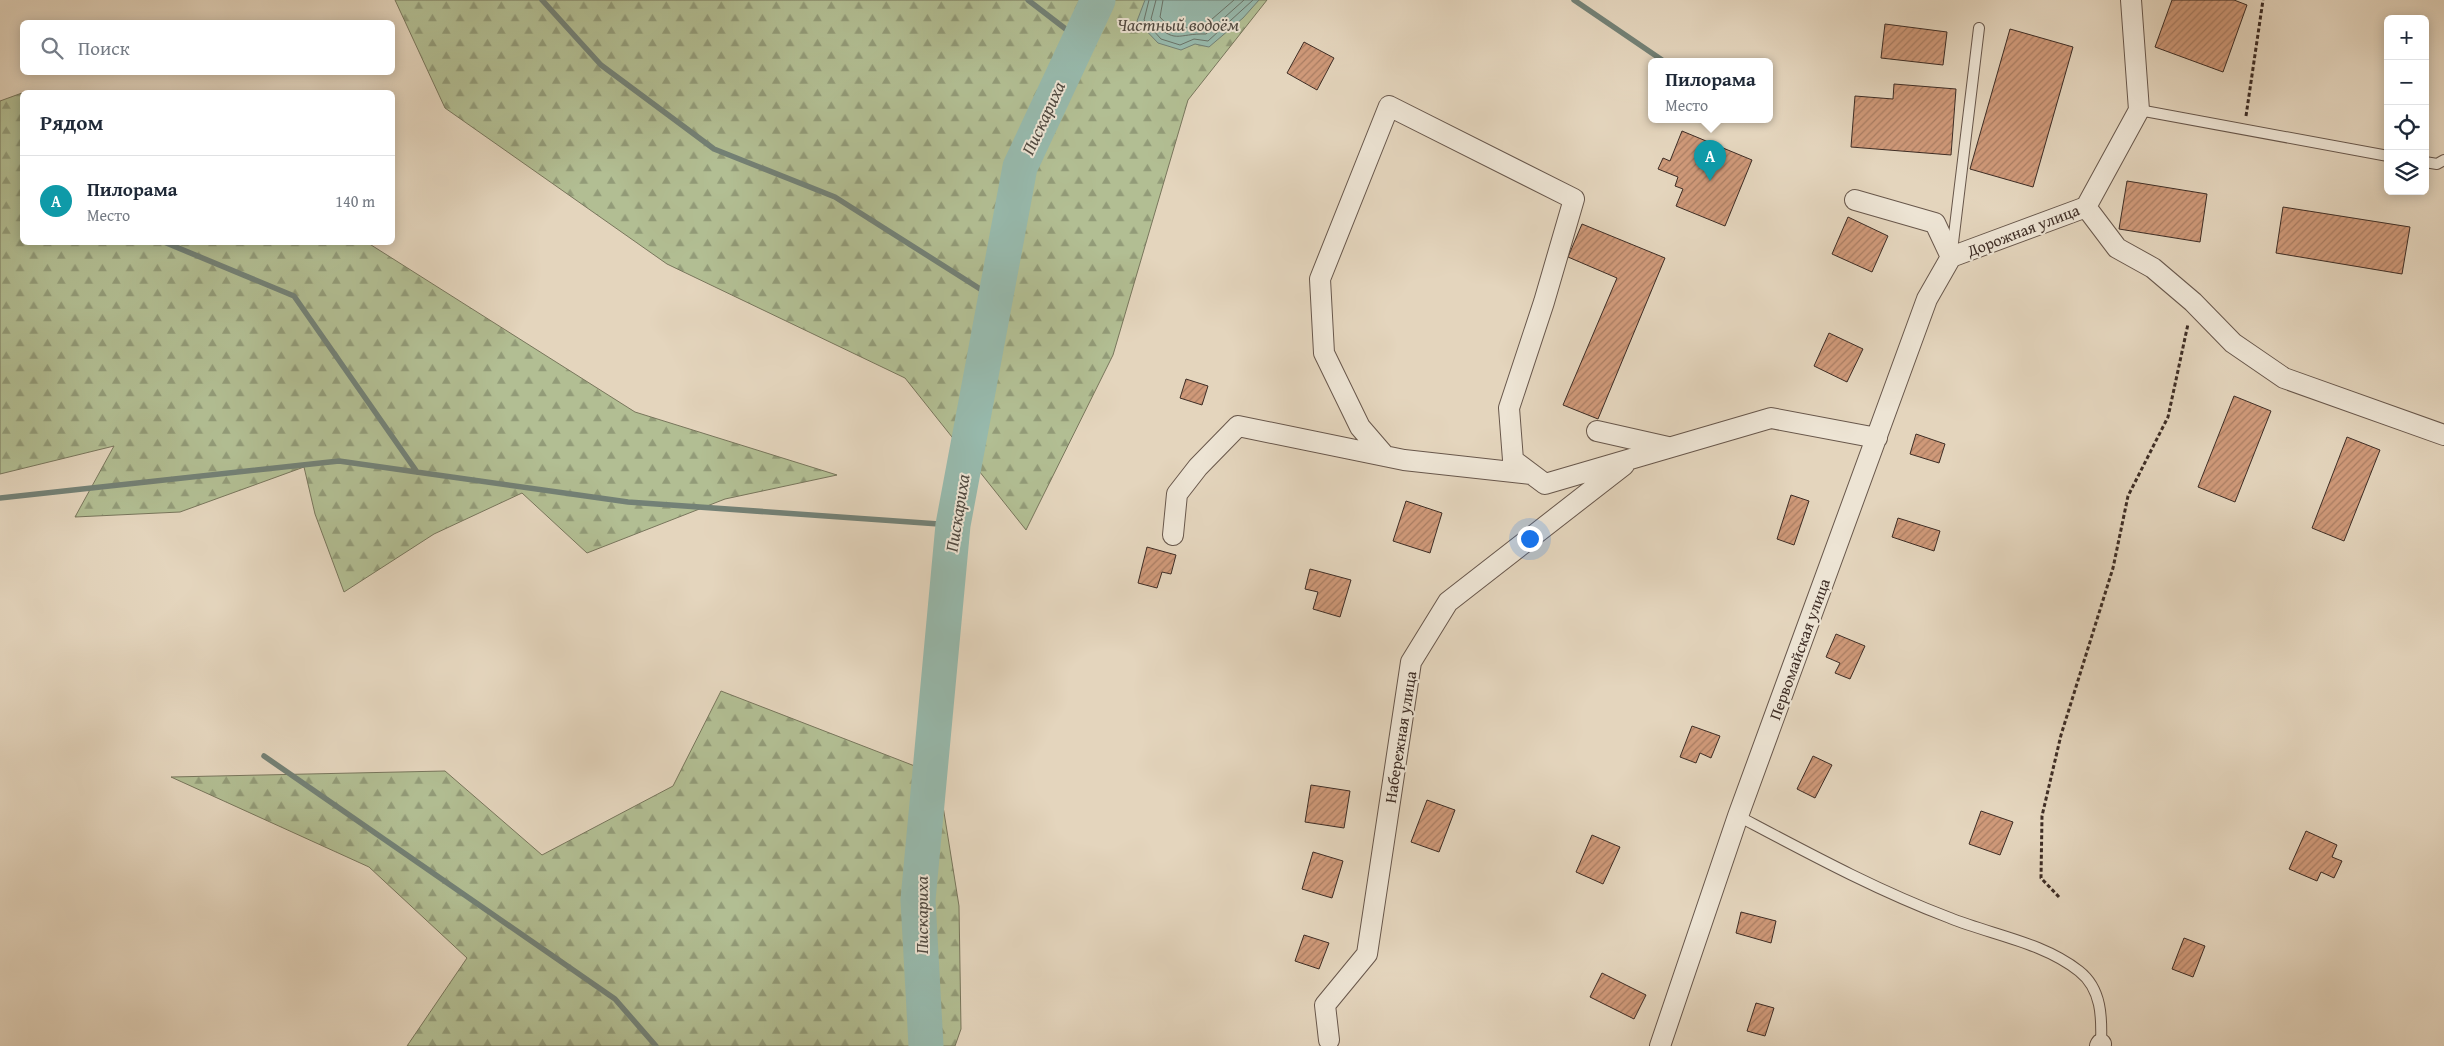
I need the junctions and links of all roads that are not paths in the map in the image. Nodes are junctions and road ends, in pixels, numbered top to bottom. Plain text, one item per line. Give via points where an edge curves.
1 (2131, 0) edge
2 (1979, 28) dead end
3 (2139, 110) junction
4 (2384, 155) edge
5 (2444, 160) edge
6 (2429, 163) edge
7 (1855, 200) dead end
8 (2086, 206) junction
9 (1951, 257) junction
10 (1597, 432) dead end
11 (2444, 435) edge
12 (1876, 438) junction
13 (1670, 447) junction
14 (1385, 456) junction
15 (1633, 458) junction
16 (1532, 474) junction
17 (1173, 535) dead end
18 (1738, 816) junction
19 (1329, 1040) dead end
20 (2100, 1045) edge
21 (1660, 1046) edge

1 - 3 street
2 - 9 lane
3 - 4 lane
3 - 8 street, Дорожная улица
5 - 6 lane via 2436,164
7 - 9 street via 1935,223
8 - 9 street, Дорожная улица
8 - 11 street via 2117,248 2153,268 2193,302 2233,343 2284,378
9 - 12 street, Первомайская улица via 1927,299
10 - 13 street
12 - 13 street via 1771,418
12 - 18 street, Первомайская улица
13 - 15 street
14 - 16 street
14 - 16 street via 1360,428 1324,353 1320,279 1389,106 1574,199 1508,408 1513,460
14 - 17 street via 1238,426 1177,494
15 - 16 street via 1545,484
15 - 19 street, Набережная улица via 1448,602 1412,662 1367,954 1326,1004
18 - 20 lane via 1847,874 1951,919 2039,948 2080,971 2093,986 2102,1013
18 - 21 street, Первомайская улица

